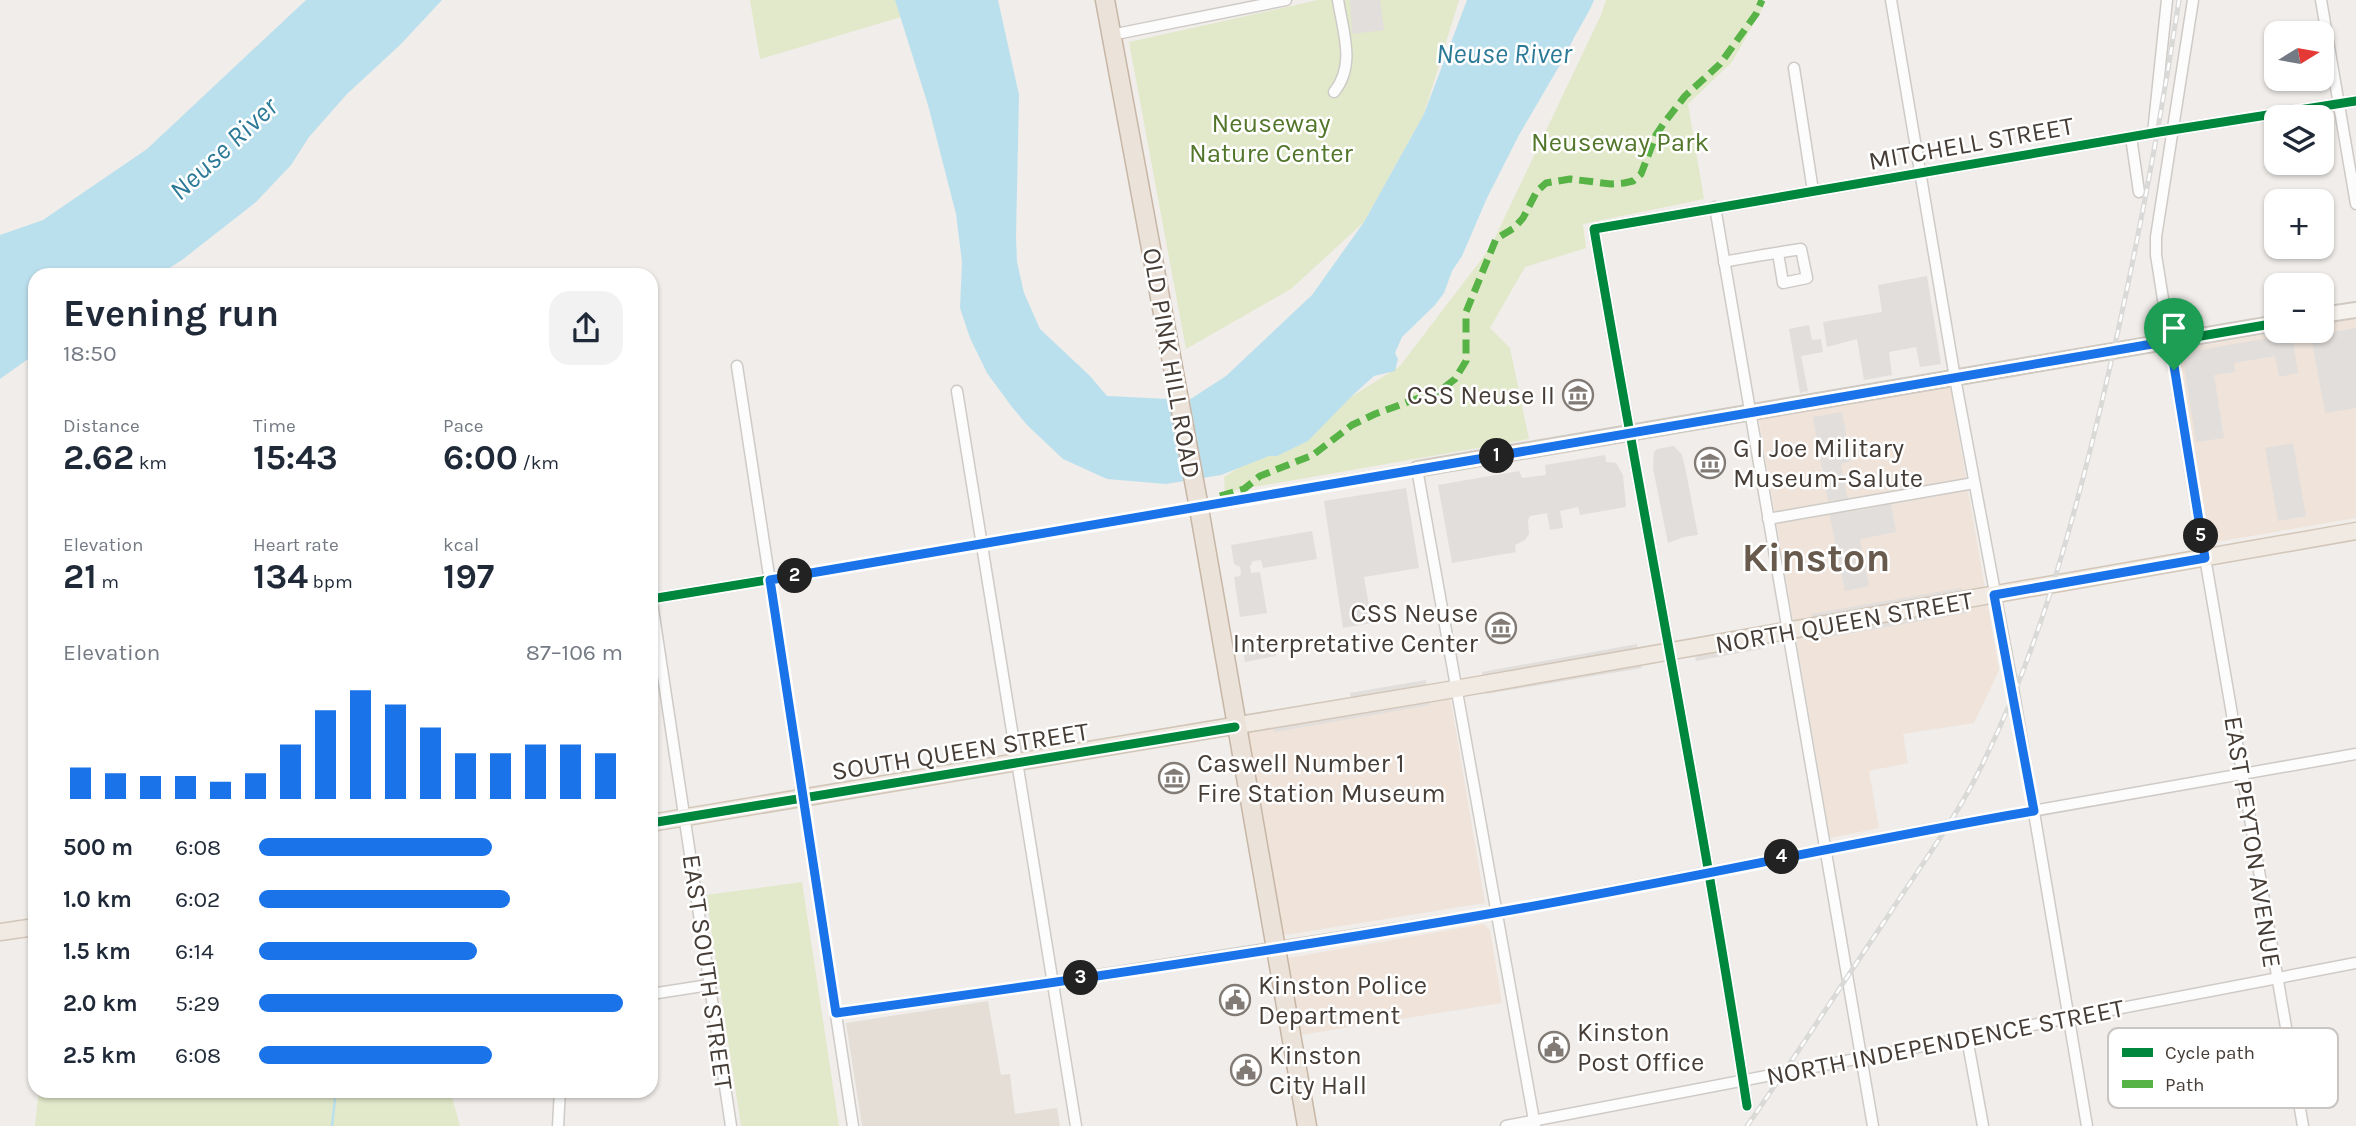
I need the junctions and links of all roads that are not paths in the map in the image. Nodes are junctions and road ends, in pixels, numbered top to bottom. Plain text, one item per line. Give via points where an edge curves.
1 (1105, 0) edge
2 (1286, 0) edge
3 (1338, 0) edge
4 (1891, 0) edge
5 (2167, 0) edge
6 (2193, 0) edge
7 (2321, 0) edge
8 (1111, 35) junction
9 (1794, 68) dead end
10 (1334, 92) dead end
11 (2356, 101) edge
12 (2339, 103) junction
13 (2174, 130) junction
14 (2153, 133) junction
15 (2131, 137) junction
16 (1922, 174) junction
17 (1813, 191) junction
18 (2139, 192) dead end
19 (2356, 204) edge
20 (1715, 207) junction
21 (1778, 253) dead end
22 (1724, 261) junction
23 (2356, 310) edge
24 (2334, 313) edge
25 (2264, 325) edge
26 (2170, 341) junction
27 (737, 366) dead end
28 (1955, 378) junction
29 (957, 391) dead end
30 (1750, 414) junction
31 (1629, 434) junction
32 (1418, 469) junction
33 (1974, 483) junction
34 (1198, 502) junction
35 (1768, 519) junction
36 (2356, 531) edge
37 (982, 545) junction
38 (2205, 558) junction
39 (770, 580) junction
40 (1994, 595) junction
41 (658, 597) edge
42 (1788, 632) junction
43 (1668, 652) junction
44 (658, 670) edge
45 (1455, 689) junction
46 (1235, 727) junction
47 (2356, 754) edge
48 (1017, 763) junction
49 (2243, 775) junction
50 (803, 798) junction
51 (2034, 811) junction
52 (685, 818) junction
53 (658, 822) edge
54 (1825, 849) junction
55 (1708, 872) junction
56 (1497, 913) junction
57 (28, 928) edge
58 (0, 932) edge
59 (1275, 949) junction
60 (2356, 963) edge
61 (2276, 978) junction
62 (1052, 983) junction
63 (709, 985) junction
64 (658, 993) edge
65 (836, 1013) junction
66 (2069, 1018) junction
67 (2285, 1028) edge
68 (1967, 1038) junction
69 (1863, 1058) junction
70 (1744, 1081) junction
71 (560, 1098) edge
72 (1747, 1106) dead end
73 (2299, 1108) edge
74 (1534, 1123) edge
75 (558, 1126) edge
76 (731, 1126) edge
77 (853, 1126) edge
78 (1076, 1126) edge
79 (1307, 1126) edge
80 (1506, 1126) edge
81 (1873, 1126) edge
82 (1983, 1126) edge
83 (2087, 1126) edge
84 (2302, 1126) edge

1 - 8 highway, OLD PINK HILL ROAD
2 - 8 street
3 - 10 street via 1348,61
4 - 16 street
5 - 14 street
6 - 13 street, EAST PEYTON AVENUE
7 - 12 street
8 - 34 highway, OLD PINK HILL ROAD
9 - 17 street
11 - 12 street, MITCHELL STREET
12 - 13 street, MITCHELL STREET
12 - 19 street
13 - 14 street, MITCHELL STREET
13 - 26 street, EAST PEYTON AVENUE via 2156,237
14 - 15 street, MITCHELL STREET
15 - 16 street, MITCHELL STREET
15 - 18 street
16 - 17 street, MITCHELL STREET
16 - 28 street
17 - 20 street, MITCHELL STREET
20 - 22 street
20 - 31 street, MITCHELL STREET via 1594,229
21 - 22 street
22 - 30 street
23 - 24 street
25 - 26 street
26 - 28 street
26 - 38 street, EAST PEYTON AVENUE
27 - 39 street
28 - 30 street
28 - 33 street
29 - 37 street
30 - 31 street
30 - 35 street
31 - 32 street
31 - 43 street
32 - 34 street
32 - 45 street
33 - 35 street
33 - 40 street
34 - 37 street
34 - 46 highway, OLD PINK HILL ROAD
35 - 42 street
36 - 38 main road, NORTH QUEEN STREET
37 - 39 street
37 - 48 street
38 - 40 main road, NORTH QUEEN STREET
38 - 49 street, EAST PEYTON AVENUE
39 - 41 street
39 - 50 street
40 - 42 main road, NORTH QUEEN STREET
40 - 51 street
42 - 43 main road, NORTH QUEEN STREET
42 - 54 street
43 - 45 main road, NORTH QUEEN STREET
43 - 55 street
44 - 52 street, EAST SOUTH STREET
45 - 46 main road, SOUTH QUEEN STREET
45 - 56 street
46 - 48 main road, SOUTH QUEEN STREET
46 - 59 highway, OLD PINK HILL ROAD
47 - 49 street
48 - 50 main road, SOUTH QUEEN STREET
48 - 62 street
49 - 51 street
49 - 61 street, EAST PEYTON AVENUE
50 - 52 main road, SOUTH QUEEN STREET
50 - 65 street
51 - 54 street
51 - 66 street
52 - 53 main road, SOUTH QUEEN STREET
52 - 63 street, EAST SOUTH STREET
54 - 55 street
54 - 69 street
55 - 56 street
55 - 70 street
56 - 59 street
56 - 74 street
57 - 58 main road
59 - 62 street
59 - 79 highway, OLD PINK HILL ROAD
60 - 61 street, NORTH INDEPENDENCE STREET
61 - 66 street, NORTH INDEPENDENCE STREET
61 - 67 street, EAST PEYTON AVENUE
62 - 65 street
62 - 78 street
63 - 64 street
63 - 76 street, EAST SOUTH STREET
65 - 77 street
66 - 68 street, NORTH INDEPENDENCE STREET
66 - 83 street
68 - 69 street, NORTH INDEPENDENCE STREET
68 - 82 street
69 - 70 street, NORTH INDEPENDENCE STREET
69 - 81 street
70 - 72 street
70 - 74 street, NORTH INDEPENDENCE STREET
71 - 75 street
73 - 84 street, EAST PEYTON AVENUE
74 - 80 street, NORTH INDEPENDENCE STREET

